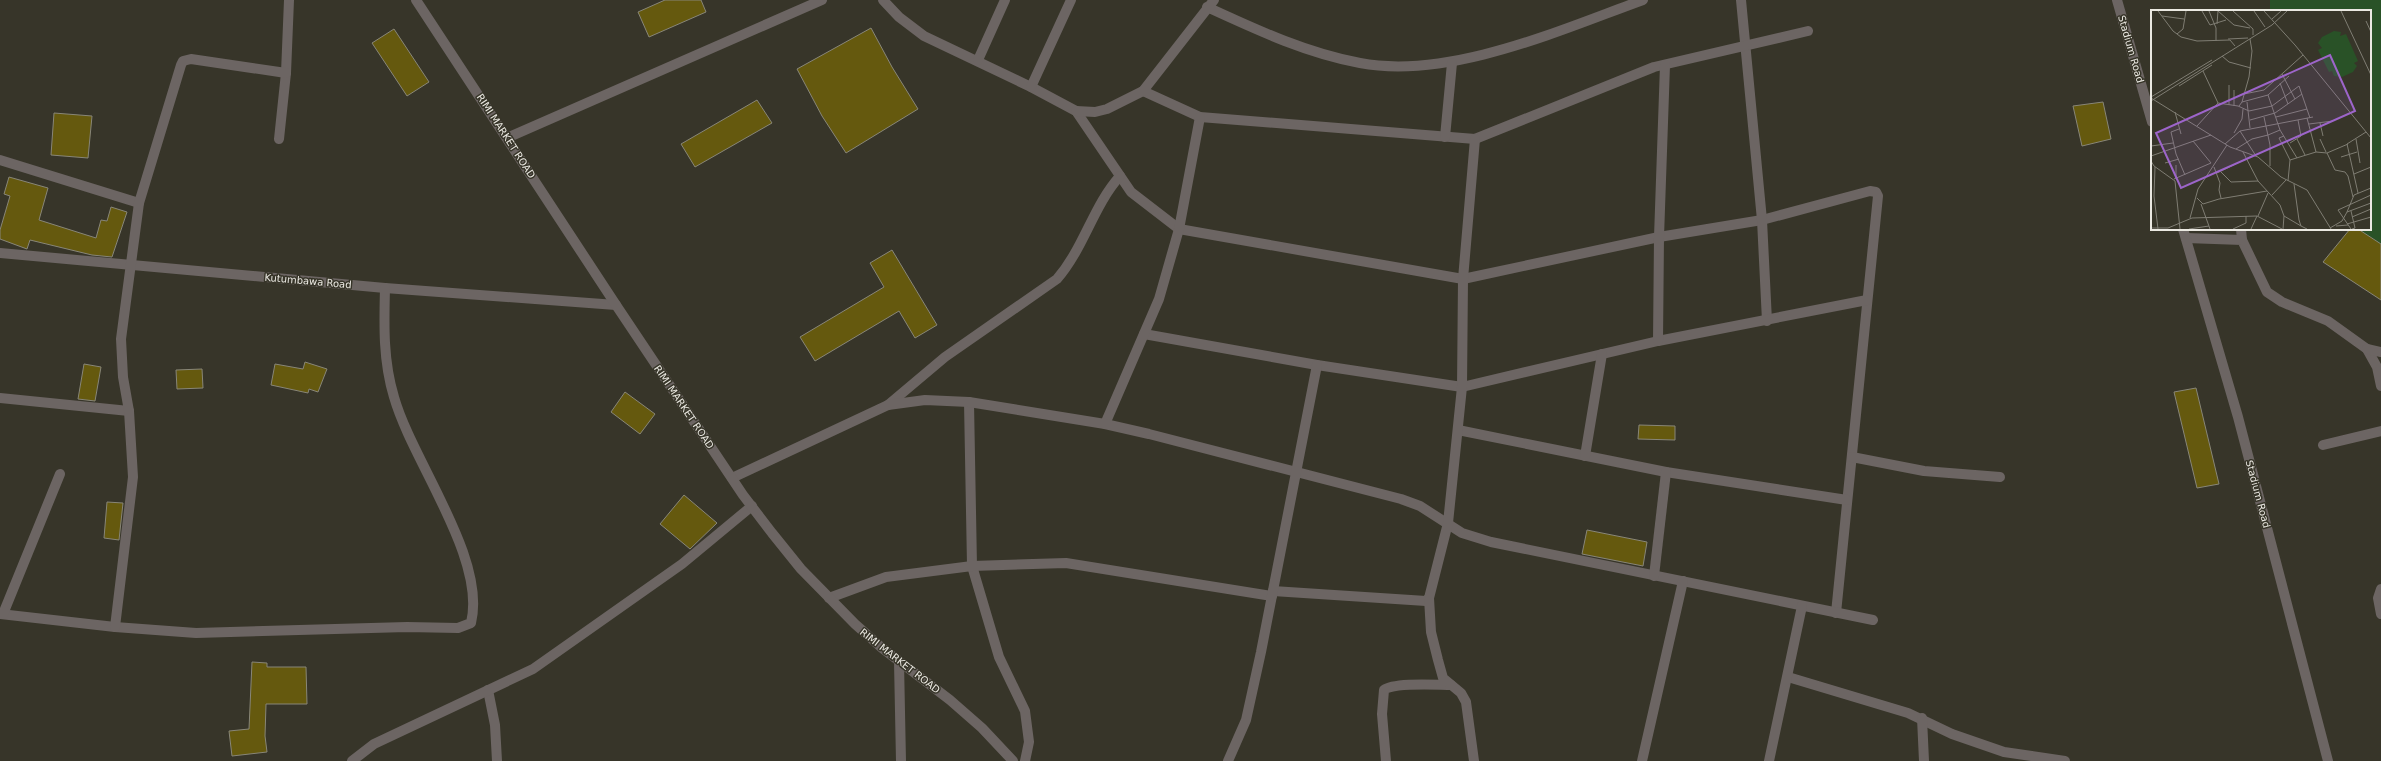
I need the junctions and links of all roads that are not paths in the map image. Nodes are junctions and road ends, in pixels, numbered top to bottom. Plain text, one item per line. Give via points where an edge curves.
1 (289, 0) edge
2 (416, 0) edge
3 (822, 0) edge
4 (883, 0) edge
5 (1004, 0) edge
6 (1071, 0) edge
7 (1644, 0) edge
8 (1741, 0) edge
9 (2116, 0) edge
10 (1211, 4) edge
11 (1808, 31) dead end
12 (1746, 46) junction
13 (978, 60) junction
14 (1452, 63) junction
15 (1665, 65) junction
16 (286, 73) junction
17 (1031, 87) junction
18 (1143, 91) junction
19 (1076, 111) junction
20 (1200, 117) junction
21 (2151, 119) edge
22 (1445, 137) junction
23 (507, 138) junction
24 (279, 139) dead end
25 (1476, 139) junction
26 (0, 160) edge
27 (1120, 176) junction
28 (140, 203) junction
29 (1762, 220) junction
30 (1179, 229) junction
31 (2241, 230) edge
32 (2184, 233) edge
33 (1659, 237) junction
34 (2242, 240) junction
35 (0, 253) edge
36 (133, 265) junction
37 (1463, 279) junction
38 (385, 288) junction
39 (1867, 300) junction
40 (616, 305) junction
41 (1767, 321) junction
42 (1144, 334) junction
43 (1658, 341) junction
44 (2368, 349) junction
45 (2381, 352) edge
46 (1602, 354) junction
47 (1317, 365) junction
48 (2381, 386) edge
49 (1462, 387) junction
50 (0, 398) edge
51 (968, 402) junction
52 (888, 405) junction
53 (129, 411) junction
54 (1105, 424) junction
55 (1458, 430) junction
56 (2381, 431) edge
57 (2323, 446) dead end
58 (1585, 456) junction
59 (1852, 458) junction
60 (1297, 471) junction
61 (1666, 472) junction
62 (60, 474) dead end
63 (732, 478) junction
64 (2000, 478) dead end
65 (1847, 500) junction
66 (752, 506) junction
67 (1448, 523) junction
68 (972, 566) junction
69 (1654, 576) junction
70 (1683, 581) junction
71 (2381, 589) edge
72 (1272, 594) junction
73 (829, 598) junction
74 (1429, 598) junction
75 (1802, 606) junction
76 (1836, 613) junction
77 (1, 614) edge
78 (2381, 614) edge
79 (1873, 620) dead end
80 (115, 627) junction
81 (899, 662) junction
82 (1788, 677) junction
83 (1451, 685) junction
84 (488, 690) junction
85 (1922, 718) junction
86 (352, 761) edge
87 (497, 761) edge
88 (901, 761) edge
89 (1010, 761) edge
90 (1025, 761) edge
91 (1228, 761) edge
92 (1386, 761) edge
93 (1474, 761) edge
94 (1642, 761) edge
95 (1769, 761) edge
96 (1924, 761) edge
97 (2065, 761) edge
98 (2328, 761) edge

1 - 16 street
2 - 23 street, RIMI MARKET ROAD
3 - 23 street
4 - 13 street via 899,17 924,36
5 - 13 street
6 - 17 street
7 - 14 street via 1546,35
8 - 12 street
9 - 21 street, Stadium Road
10 - 14 street via 1283,42 1348,61 1407,66
10 - 18 street
11 - 12 street
12 - 15 street
12 - 29 street
13 - 17 street
14 - 22 street
15 - 25 street
15 - 33 street
16 - 24 street
16 - 28 street via 190,59 183,61
17 - 19 street
18 - 19 street via 1107,109 1095,112
18 - 20 street
19 - 27 street
20 - 22 street
20 - 30 street
22 - 25 street
23 - 40 street, RIMI MARKET ROAD
25 - 37 street
26 - 28 street
27 - 30 street via 1131,192
27 - 52 street via 1107,190 1068,266 1057,279 945,358
28 - 36 street
29 - 33 street
29 - 39 street via 1870,191 1876,192 1878,196
29 - 41 street
30 - 37 street
30 - 42 street via 1158,299
31 - 34 street
32 - 34 street
32 - 98 street, Stadium Road via 2238,417
33 - 37 street
33 - 43 street
34 - 44 street via 2267,292 2282,302 2328,321
35 - 36 street, Kutumbawa Road
36 - 38 street, Kutumbawa Road
36 - 53 street via 121,339 123,377
37 - 49 street
38 - 40 street, Kutumbawa Road
38 - 80 street via 384,344 394,397 466,561 474,608 471,623 458,628 196,633
39 - 41 street
39 - 59 street
40 - 63 street, RIMI MARKET ROAD
41 - 43 street
42 - 47 street
42 - 54 street
43 - 46 street
44 - 45 street
44 - 48 street via 2377,367
46 - 49 street
46 - 58 street
47 - 49 street
47 - 60 street
49 - 55 street
50 - 53 street
51 - 52 street via 925,400
51 - 54 street
51 - 68 street
52 - 63 street
53 - 80 street via 133,477
54 - 60 street
55 - 58 street
55 - 67 street
56 - 57 street
58 - 61 street
59 - 64 street via 1924,471
59 - 65 street
60 - 67 street via 1407,501
60 - 72 street
61 - 65 street
61 - 69 street
62 - 77 street
63 - 66 street, RIMI MARKET ROAD
65 - 76 street
66 - 73 street, RIMI MARKET ROAD via 801,569
66 - 84 street via 682,564 533,669
67 - 69 street via 1462,533 1491,542
67 - 74 street
68 - 72 street via 1066,563
68 - 73 street via 886,577
68 - 90 street via 999,657 1025,711 1029,742
69 - 70 street
70 - 75 street
70 - 94 street
71 - 78 street via 2378,598
72 - 74 street via 1426,600
72 - 91 street via 1246,720
73 - 81 street, RIMI MARKET ROAD via 854,624
74 - 83 street via 1431,632 1443,678
75 - 76 street
75 - 82 street
76 - 79 street
77 - 80 street
81 - 88 street
81 - 89 street, RIMI MARKET ROAD via 950,700
82 - 85 street
82 - 95 street
83 - 92 street via 1387,687 1384,690 1382,714
83 - 93 street via 1461,693 1466,702
84 - 86 street via 374,744
84 - 87 street
85 - 96 street
85 - 97 street via 1952,734 2004,752

